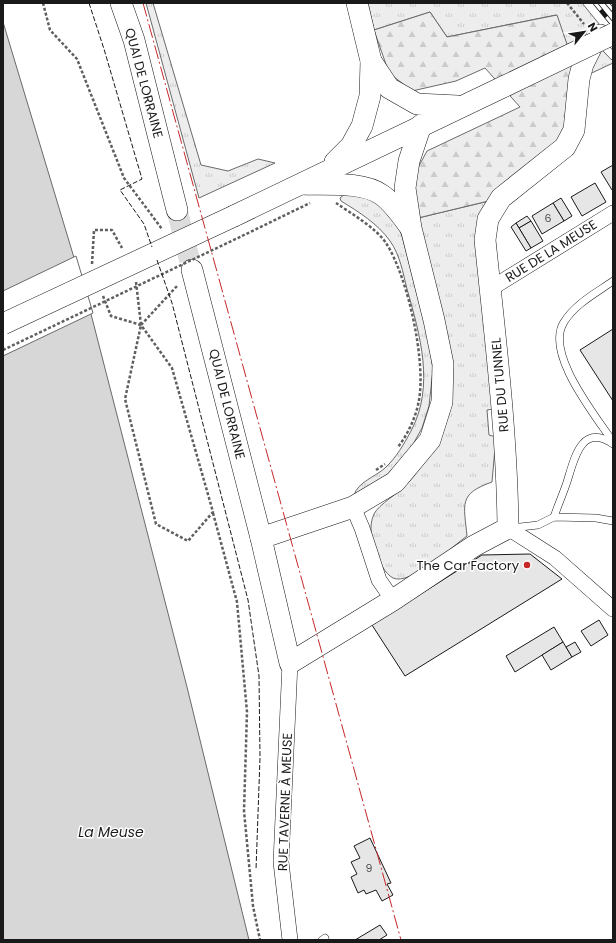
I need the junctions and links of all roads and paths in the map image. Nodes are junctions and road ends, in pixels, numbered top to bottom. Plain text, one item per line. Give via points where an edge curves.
1 (43, 3) edge
2 (121, 3) edge
3 (357, 3) edge
4 (567, 3) edge
5 (605, 34) edge
6 (613, 56) edge
7 (371, 61) junction
8 (462, 107) junction
9 (421, 125) junction
10 (326, 171) junction
11 (299, 184) junction
12 (331, 199) dead end
13 (316, 200) dead end
14 (177, 210) tunnel mouth
15 (613, 213) edge
16 (411, 228) junction
17 (165, 233) dead end
18 (188, 264) joint
19 (613, 281) edge
20 (490, 289) junction
21 (3, 324) edge
22 (141, 325) junction
23 (3, 350) edge
24 (613, 443) edge
25 (395, 452) dead end
26 (387, 462) dead end
27 (371, 474) dead end
28 (353, 508) junction
29 (213, 512) junction
30 (554, 517) junction
31 (613, 521) edge
32 (508, 528) junction
33 (261, 538) junction
34 (393, 600) junction
35 (613, 609) edge
36 (290, 664) junction
37 (260, 940) edge
38 (290, 940) edge

1 - 17 path via 50,30 77,59 124,178
2 - 14 main road, QUAI DE LORRAINE via 134,40
3 - 7 main road
4 - 5 path
5 - 6 lane
5 - 8 main road, bridge
5 - 20 main road, RUE DU TUNNEL via 583,64 574,130 565,147 501,198 488,219 485,240
7 - 8 main road via 390,88 417,104
7 - 10 main road via 370,96 362,126 352,146
8 - 9 main road
9 - 10 main road
9 - 16 main road via 409,161 405,188
10 - 11 main road
11 - 16 main road via 363,186 381,194
11 - 21 main road, bridge
12 - 25 path via 363,221 385,242 399,273 410,311 422,377 414,420
13 - 23 path, bridge
15 - 20 street, RUE DE LA MEUSE
16 - 28 main road via 443,364 442,402 430,440 395,482
18 - 22 path
18 - 33 main road, QUAI DE LORRAINE
19 - 24 lane via 573,311 563,323 559,340 570,375
20 - 32 main road, RUE DU TUNNEL via 503,415 508,482
22 - 29 path via 172,368
22 - 29 path via 125,399 156,524 188,541
24 - 30 lane via 598,437 582,444 575,453
26 - 27 path
28 - 33 main road
28 - 34 street via 379,580
29 - 37 path via 237,602 247,712 244,811 253,906
30 - 31 lane
30 - 32 lane via 538,525
32 - 34 main road via 474,546
32 - 35 street via 555,558
33 - 36 main road, QUAI DE LORRAINE
34 - 36 main road
36 - 38 street, RUE TAVERNE À MEUSE via 281,862

